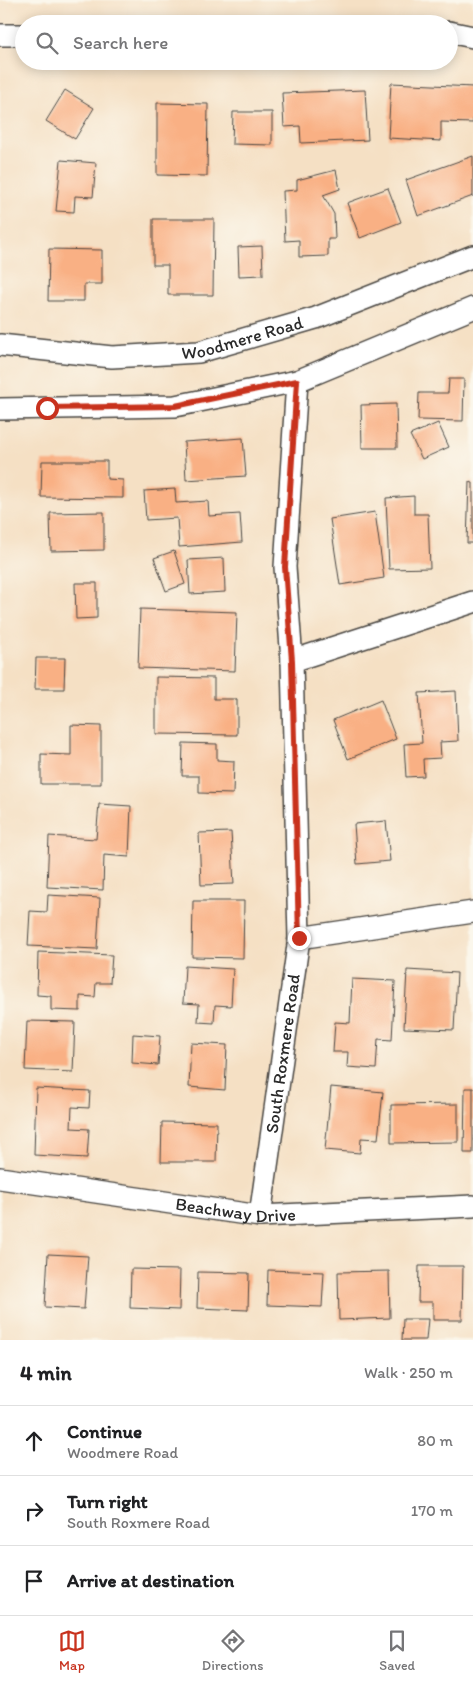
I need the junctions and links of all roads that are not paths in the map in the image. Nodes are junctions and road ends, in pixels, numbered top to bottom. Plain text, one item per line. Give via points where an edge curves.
1 (458, 34) edge
2 (0, 35) edge
3 (15, 35) edge
4 (473, 37) edge
5 (473, 256) edge
6 (473, 308) edge
7 (0, 345) edge
8 (297, 381) junction
9 (0, 409) edge
10 (473, 602) edge
11 (292, 661) junction
12 (473, 912) edge
13 (299, 938) junction
14 (0, 1178) edge
15 (473, 1206) edge
16 (260, 1216) junction

1 - 4 street
2 - 3 street
5 - 7 street, Woodmere Road via 316,318 199,352 112,358
6 - 8 street
8 - 9 street via 175,406
8 - 11 street, South Roxmere Road via 285,567
10 - 11 street
11 - 13 street, South Roxmere Road
12 - 13 street
13 - 16 street, South Roxmere Road
14 - 16 street, Beachway Drive
15 - 16 street, Beachway Drive

